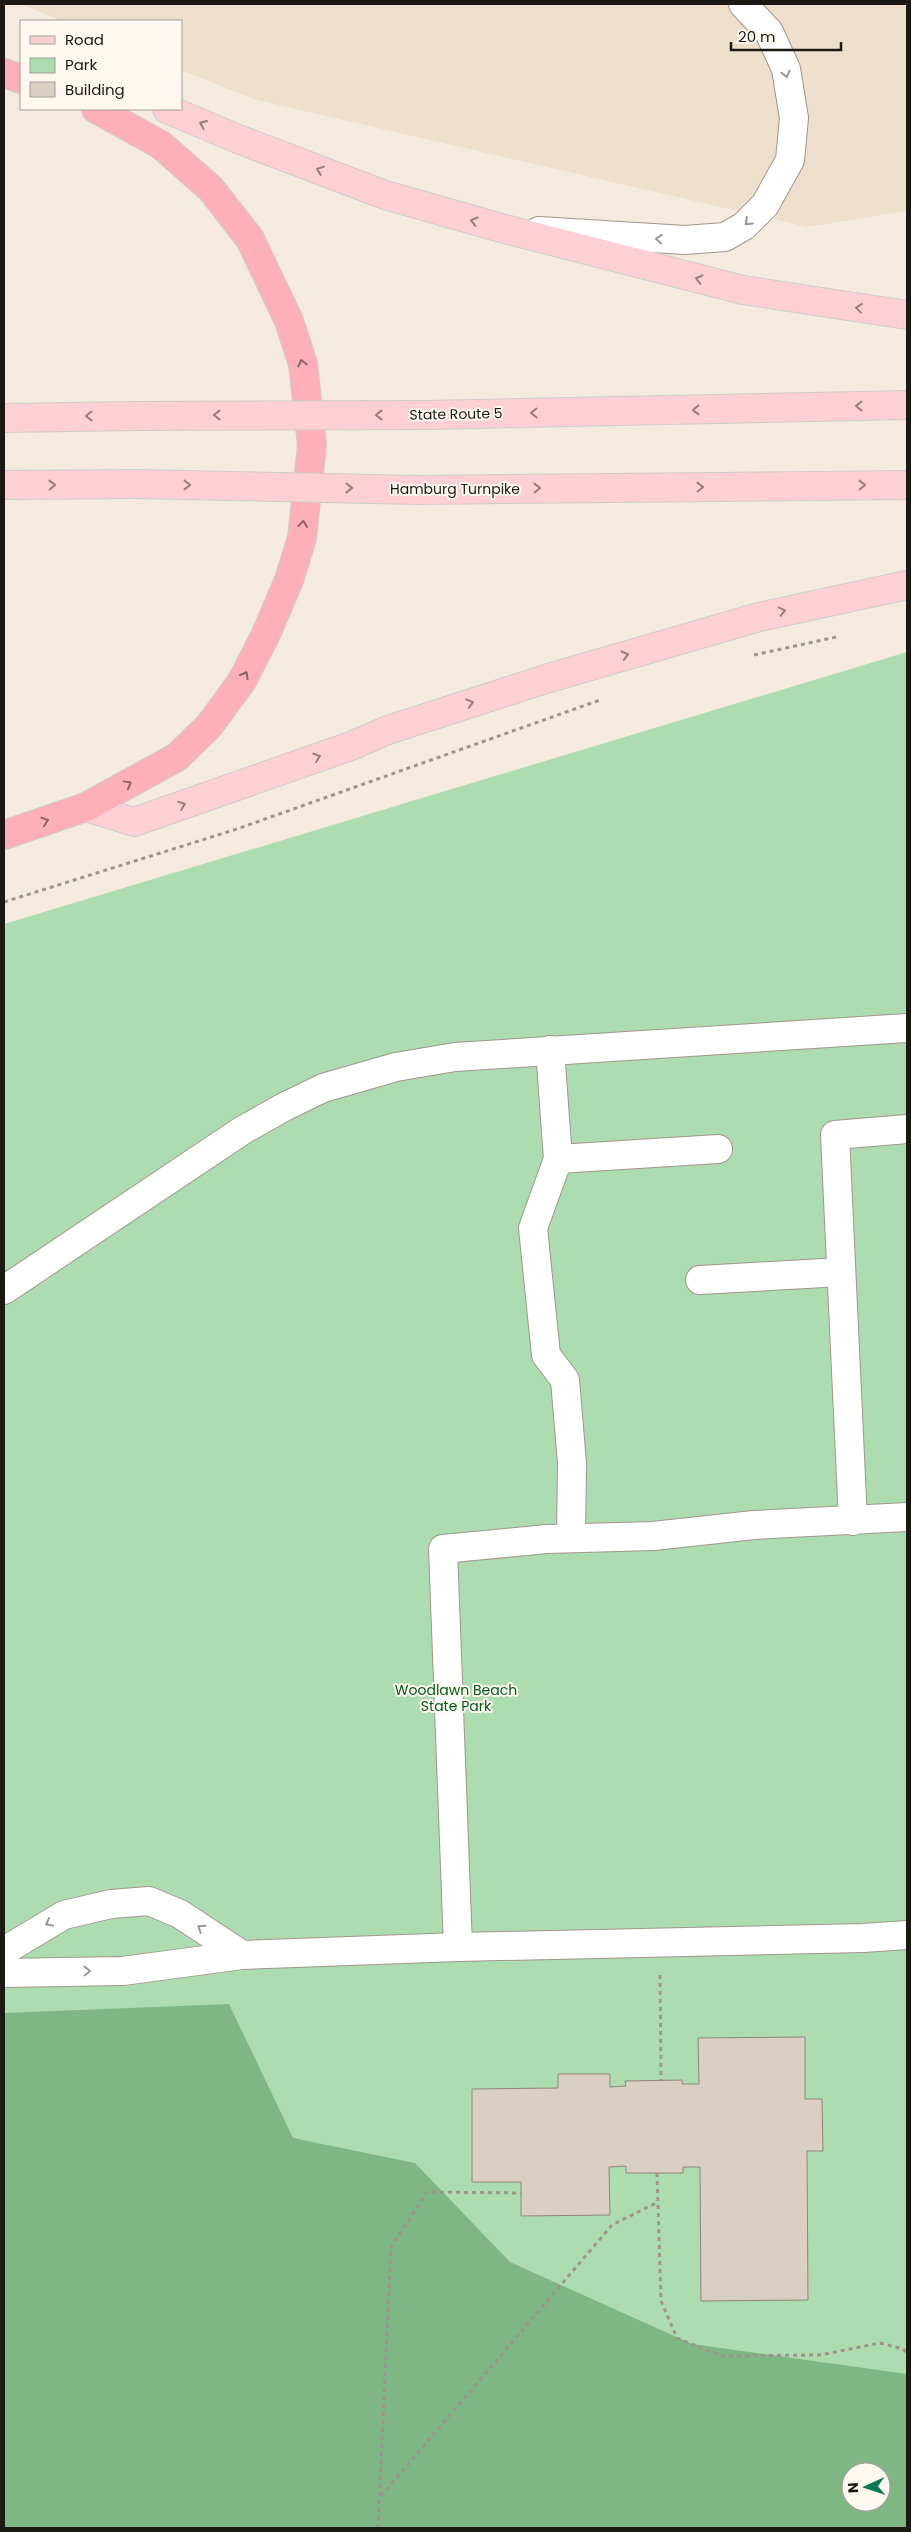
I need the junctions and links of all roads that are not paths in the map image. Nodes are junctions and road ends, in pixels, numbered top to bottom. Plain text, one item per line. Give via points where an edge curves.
1 (743, 4) edge
2 (4, 72) edge
3 (20, 79) edge
4 (98, 110) edge
5 (169, 110) edge
6 (501, 228) junction
7 (907, 315) edge
8 (907, 405) edge
9 (4, 418) edge
10 (4, 485) edge
11 (907, 485) edge
12 (907, 585) edge
13 (86, 807) junction
14 (4, 835) edge
15 (907, 1028) edge
16 (550, 1050) junction
17 (907, 1129) edge
18 (718, 1149) dead end
19 (558, 1158) junction
20 (841, 1272) junction
21 (700, 1280) dead end
22 (4, 1290) edge
23 (907, 1517) edge
24 (852, 1522) junction
25 (571, 1538) junction
26 (907, 1935) edge
27 (458, 1947) junction
28 (4, 1951) edge
29 (242, 1955) junction
30 (4, 1973) edge

1 -> 6 lane via 769,32 786,69 794,118 790,160 765,205 744,226 725,237 685,240
2 - 3 highway
13 -> 4 highway via 176,757 208,726 242,681 289,580 302,538 312,445 303,364 289,321 250,239 211,189 161,145
6 -> 5 main road via 385,195
7 -> 6 main road via 743,290
8 -> 9 main road, State Route 5, bridge via 428,415
10 -> 11 main road, Hamburg Turnpike, bridge via 138,484 418,490
13 -> 12 main road via 134,822 388,730 558,675 759,617
14 -> 13 highway
15 - 16 lane
16 - 19 lane
16 - 22 lane via 445,1058 396,1067 323,1088 242,1130
17 - 20 lane via 835,1135
18 - 19 lane
19 - 25 lane via 533,1228 546,1355 565,1380 572,1463
20 - 21 lane
20 - 24 lane
23 - 24 lane
24 - 25 lane via 754,1525 653,1536
25 - 27 lane via 443,1549
26 - 27 lane
27 - 29 lane
29 -> 28 lane via 180,1914 149,1901 111,1904 64,1915
30 -> 29 lane via 123,1970

